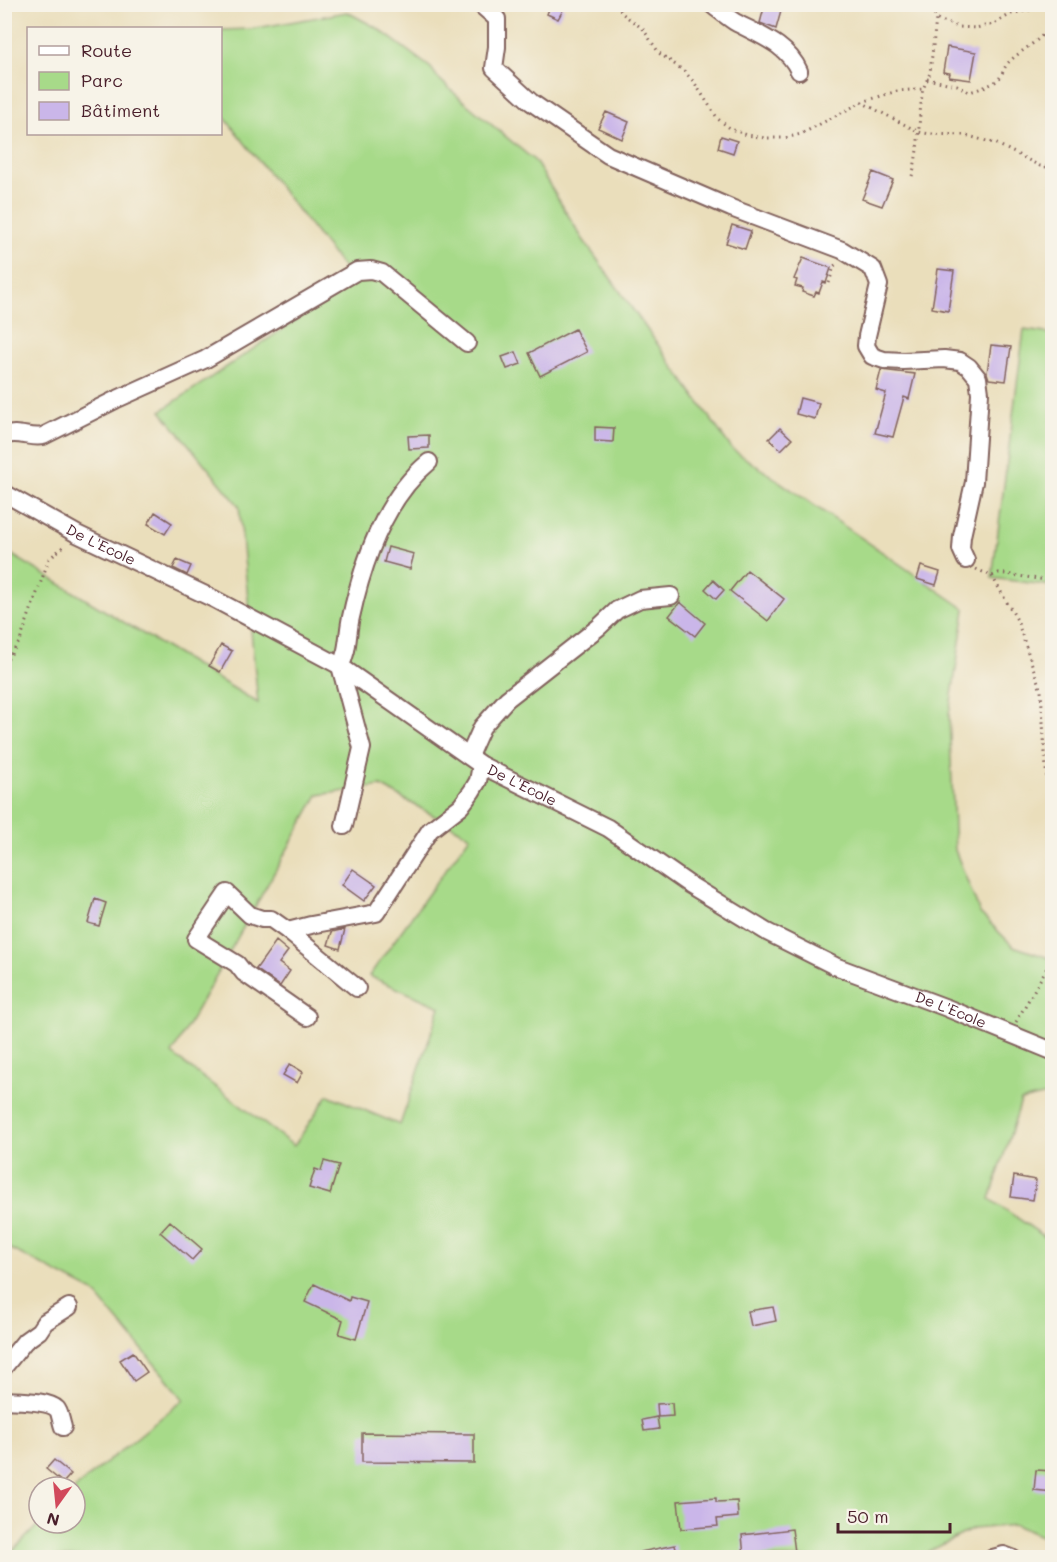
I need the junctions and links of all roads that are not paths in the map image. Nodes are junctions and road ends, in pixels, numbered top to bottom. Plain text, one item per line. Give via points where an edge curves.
1 (480, 4) edge
2 (711, 4) edge
3 (799, 71) dead end
4 (467, 343) dead end
5 (4, 435) edge
6 (429, 462) dead end
7 (4, 493) edge
8 (966, 560) road end
9 (671, 596) dead end
10 (340, 666) junction
11 (475, 760) junction
12 (344, 826) dead end
13 (288, 931) junction
14 (357, 988) dead end
15 (307, 1017) dead end
16 (1053, 1051) edge
17 (69, 1307) dead end
18 (4, 1366) edge
19 (4, 1400) edge
20 (63, 1427) dead end
21 (993, 1557) edge
22 (1012, 1557) edge

1 - 8 street via 497,19 494,68 531,102 608,155 731,208 843,250 873,269 879,285 866,346 872,356 884,360 960,361 978,378 974,482 961,549
2 - 3 street via 771,40 789,55
4 - 5 street via 382,273 357,271 188,368 43,436
6 - 10 street via 406,486 371,545
7 - 10 street, De L'Ecole via 77,534 214,599
9 - 11 street via 640,598 616,610 507,699 482,726
10 - 11 street, De L'Ecole
10 - 12 street via 362,748
11 - 13 street via 478,781 472,791 461,806 430,830 375,913
11 - 16 street, De L'Ecole via 608,828 767,932 835,966
13 - 14 street
13 - 15 street via 271,919 250,915 227,892 196,939 237,964
17 - 18 street via 45,1322
19 - 20 street via 53,1407
21 - 22 street

